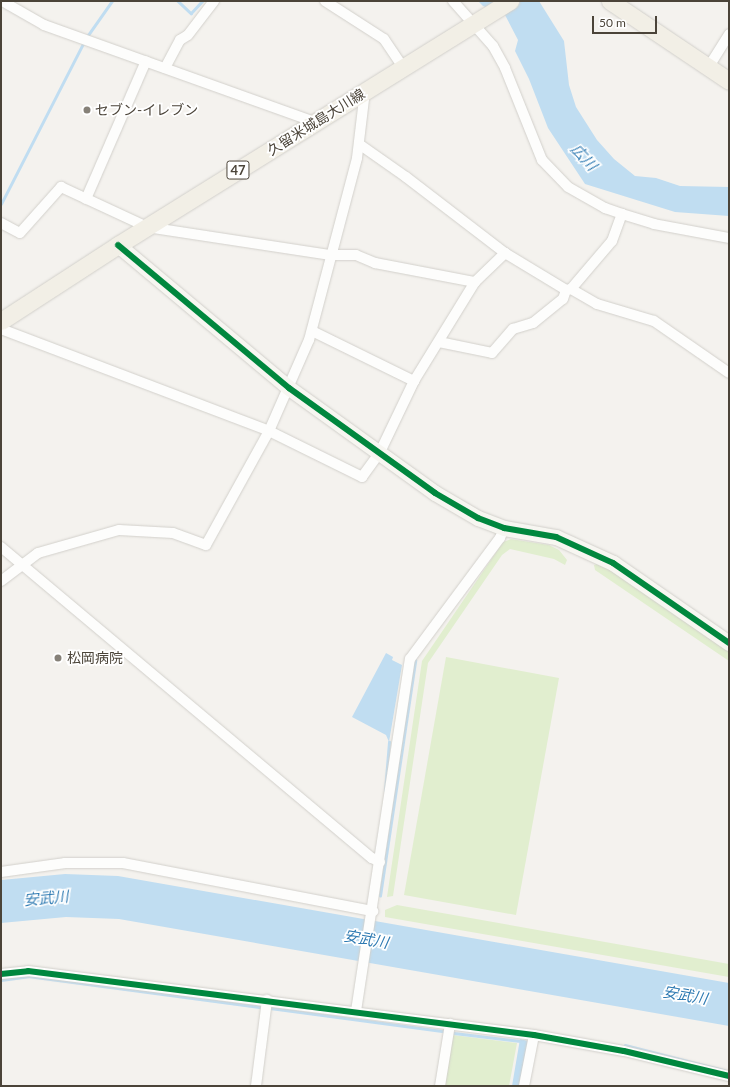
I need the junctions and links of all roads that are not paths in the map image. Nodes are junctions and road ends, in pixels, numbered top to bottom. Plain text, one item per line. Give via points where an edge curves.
1 (2, 1) edge
2 (214, 1) edge
3 (325, 1) edge
4 (453, 1) edge
5 (510, 1) edge
6 (610, 1) edge
7 (475, 23) junction
8 (729, 34) edge
9 (146, 61) junction
10 (403, 67) junction
11 (166, 68) junction
12 (708, 68) junction
13 (729, 81) edge
14 (365, 91) junction
15 (315, 122) junction
16 (359, 144) junction
17 (86, 199) junction
18 (622, 214) junction
19 (1, 223) edge
20 (147, 227) junction
21 (729, 238) edge
22 (118, 245) junction
23 (505, 253) junction
24 (331, 255) junction
25 (474, 282) junction
26 (568, 290) junction
27 (1, 321) edge
28 (1, 329) edge
29 (312, 331) junction
30 (439, 342) junction
31 (729, 373) edge
32 (414, 381) junction
33 (289, 388) junction
34 (269, 431) junction
35 (380, 452) junction
36 (504, 528) junction
37 (1, 547) edge
38 (23, 565) junction
39 (1, 581) edge
40 (729, 643) edge
41 (380, 862) junction
42 (1, 872) edge
43 (373, 914) junction
44 (1, 974) edge
45 (267, 1000) junction
46 (356, 1011) junction
47 (450, 1024) junction
48 (534, 1035) junction
49 (729, 1076) edge
50 (256, 1086) edge
51 (440, 1086) edge
52 (524, 1086) edge

1 - 9 street via 44,25
2 - 11 street via 188,35 180,40
3 - 10 street via 384,39
4 - 7 street
5 - 7 main road, 久留米城島大川線 / 47
6 - 12 main road
7 - 10 main road, 久留米城島大川線 / 47
7 - 18 street via 493,46 505,68 542,160 568,187 605,208
8 - 12 street
9 - 11 street
9 - 17 street
10 - 14 main road, 久留米城島大川線 / 47
11 - 15 street
12 - 13 main road
14 - 15 main road, 久留米城島大川線 / 47
14 - 16 street
15 - 20 main road, 久留米城島大川線 / 47
16 - 23 street
16 - 24 street
17 - 19 street via 61,187 20,233
17 - 20 street
18 - 21 street via 654,224
18 - 26 street via 612,240
20 - 22 main road, 久留米城島大川線 / 47
20 - 24 street
22 - 27 main road, 久留米城島大川線 / 47
22 - 33 street
23 - 25 street
23 - 26 street
24 - 25 street via 356,254 375,263
24 - 29 street
25 - 30 street
26 - 30 street via 563,299 533,323 513,329 492,353
26 - 31 street via 597,304 654,320
28 - 34 street
29 - 32 street
29 - 33 street
30 - 32 street
32 - 35 street
33 - 34 street
33 - 35 street
34 - 35 street via 362,477
34 - 38 street via 206,545 173,533 119,530 38,554
35 - 36 street via 435,493 478,518
36 - 40 street via 556,537 613,563
36 - 41 street via 500,538 410,660
37 - 38 street
38 - 39 street
38 - 41 street via 372,858
41 - 43 street
42 - 43 street via 65,863 123,863
43 - 46 street
44 - 45 street via 28,971
45 - 46 street
45 - 50 street
46 - 47 street
47 - 48 street
47 - 51 street
48 - 49 street via 624,1051
48 - 52 street

